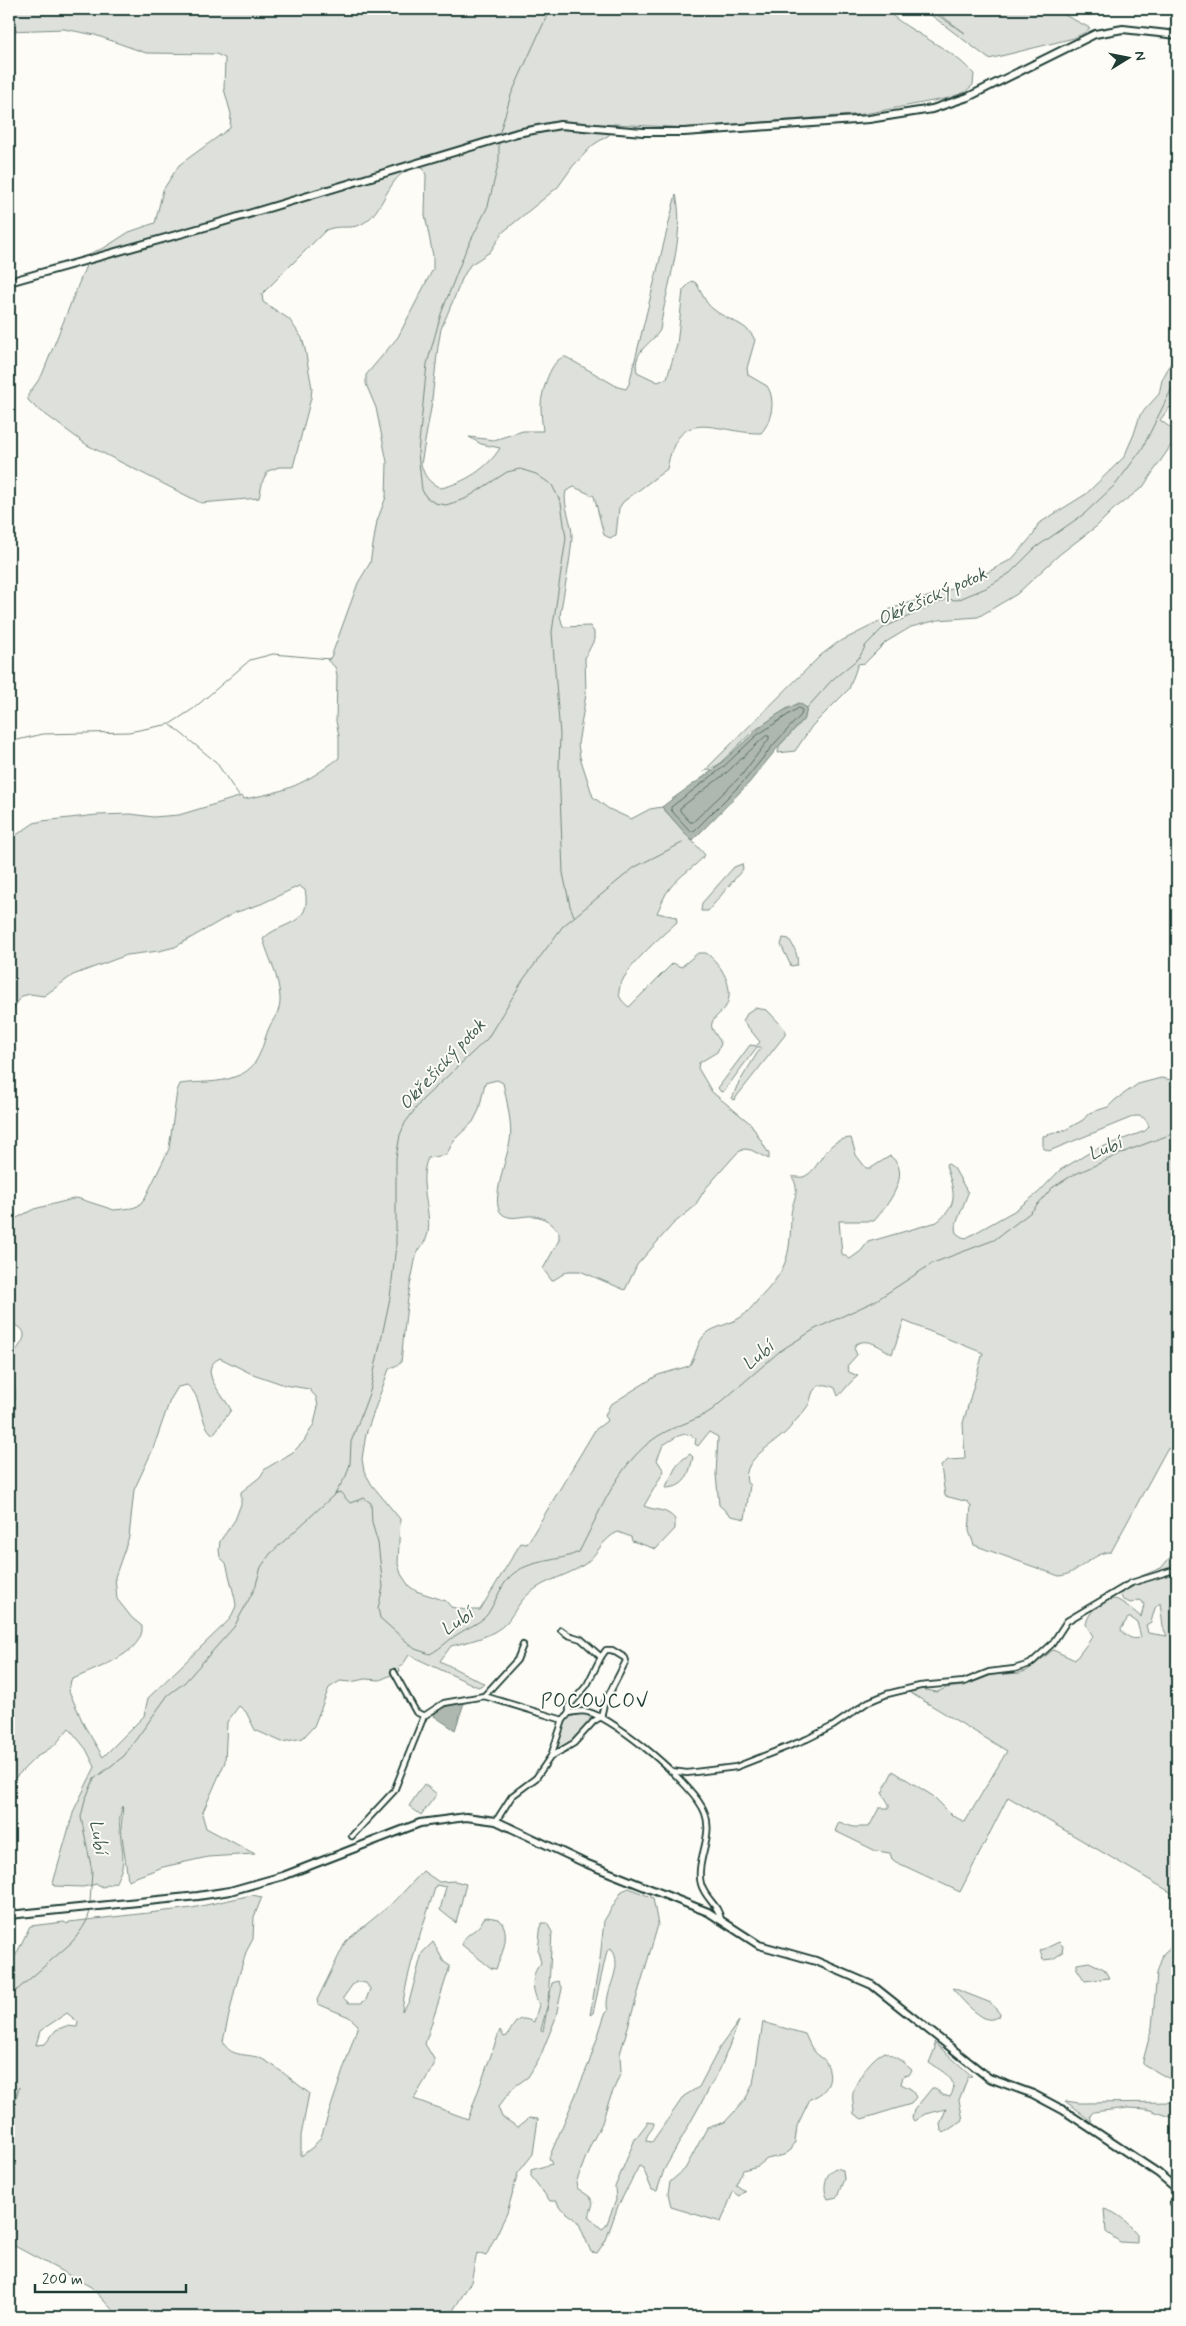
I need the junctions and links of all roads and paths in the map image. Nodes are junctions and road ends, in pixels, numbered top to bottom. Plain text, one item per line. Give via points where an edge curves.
1 (1177, 35) edge
2 (9, 282) edge
3 (1177, 1569) edge
4 (560, 1630) dead end
5 (523, 1645) dead end
6 (601, 1657) junction
7 (394, 1672) dead end
8 (484, 1696) junction
9 (569, 1713) junction
10 (424, 1716) junction
11 (601, 1717) junction
12 (563, 1720) junction
13 (551, 1756) junction
14 (672, 1771) junction
15 (496, 1821) junction
16 (352, 1836) dead end
17 (9, 1915) edge
18 (721, 1920) junction
19 (1177, 2189) edge
20 (1174, 2203) dead end
21 (1177, 2212) edge

1 - 2 main road via 1123,29 1095,34 968,98 868,119 684,132 560,125 517,133
3 - 14 street via 1131,1583 1067,1621 1052,1644 1030,1664 989,1672 964,1682 920,1686 887,1694 807,1739 736,1767 687,1773
4 - 6 street via 581,1639
5 - 8 street via 517,1660
6 - 9 street via 588,1685 569,1706
6 - 11 street via 606,1650 612,1650 626,1661 604,1704
7 - 10 street via 416,1712
8 - 10 street via 451,1701
8 - 12 street
9 - 11 street via 586,1711
9 - 12 street
10 - 16 street via 394,1792
11 - 13 street via 574,1742
11 - 14 street
12 - 13 street
13 - 15 street via 536,1778 512,1796
14 - 18 street via 705,1813 708,1828 700,1882 704,1892 720,1910
15 - 17 main road via 466,1817 420,1823 251,1886 210,1895
15 - 18 main road
18 - 19 main road via 759,1945 816,1960 872,1986 989,2078 1033,2094 1064,2110
20 - 21 street

